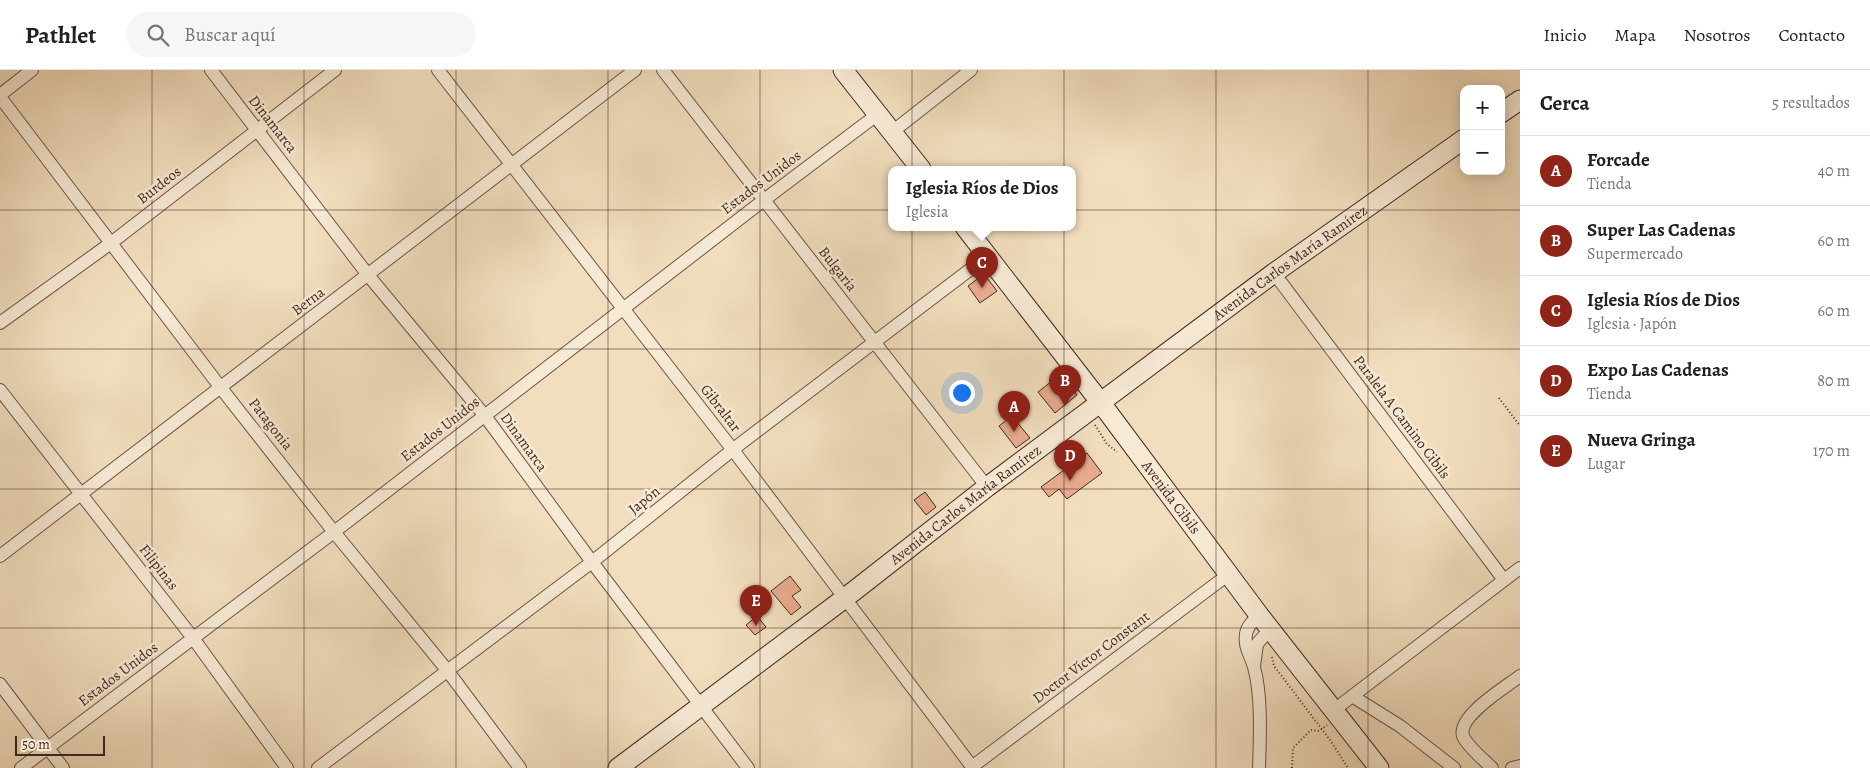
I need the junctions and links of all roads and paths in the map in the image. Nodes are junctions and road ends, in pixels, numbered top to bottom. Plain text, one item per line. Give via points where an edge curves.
1 (32, 70) edge
2 (211, 70) edge
3 (335, 70) edge
4 (438, 70) edge
5 (635, 70) edge
6 (663, 70) edge
7 (843, 70) edge
8 (971, 70) edge
9 (0, 96) edge
10 (1520, 100) edge
11 (1505, 110) edge
12 (878, 114) junction
13 (257, 129) junction
14 (892, 132) junction
15 (1460, 143) edge
16 (511, 166) junction
17 (919, 166) edge
18 (764, 200) junction
19 (968, 231) edge
20 (111, 243) junction
21 (988, 256) junction
22 (1274, 273) junction
23 (368, 275) junction
24 (624, 309) junction
25 (0, 323) edge
26 (874, 341) junction
27 (222, 388) junction
28 (0, 390) edge
29 (1499, 398) dead end
30 (1102, 403) junction
31 (485, 416) junction
32 (1520, 426) edge
33 (733, 450) junction
34 (987, 487) junction
35 (81, 494) junction
36 (334, 532) junction
37 (0, 556) edge
38 (592, 562) junction
39 (1520, 568) edge
40 (1229, 574) junction
41 (1504, 580) junction
42 (845, 598) junction
43 (1264, 622) junction
44 (193, 638) junction
45 (1272, 655) dead end
46 (447, 670) junction
47 (1520, 676) edge
48 (0, 684) edge
49 (1352, 696) junction
50 (702, 705) junction
51 (1337, 713) junction
52 (1322, 729) junction
53 (48, 748) junction
54 (1520, 766) edge
55 (973, 767) edge
56 (21, 768) edge
57 (63, 768) edge
58 (287, 768) edge
59 (318, 768) edge
60 (520, 768) edge
61 (618, 768) edge
62 (748, 768) edge
63 (1259, 768) edge
64 (1292, 768) edge
65 (1348, 768) edge
66 (1379, 768) edge
67 (1454, 768) edge
68 (1492, 768) edge
69 (1512, 768) edge

1 - 9 street
2 - 13 street, Dinamarca
3 - 13 street, Burdeos
4 - 16 street, Gibraltar
5 - 16 street, Berna
6 - 18 street, Bulgaria
7 - 12 street
8 - 14 street
9 - 20 street, Patagonia
10 - 11 street
12 - 14 street
12 - 18 street, Estados Unidos
13 - 20 street, Burdeos
13 - 23 street, Dinamarca
14 - 17 street
15 - 22 street, Avenida Carlos María Ramírez
16 - 23 street, Berna
16 - 24 street, Gibraltar
18 - 24 street, Estados Unidos
18 - 26 street, Bulgaria
19 - 21 street, Avenida Cibils
20 - 25 street, Burdeos
20 - 27 street, Patagonia
21 - 26 street, Japón
21 - 30 street, Avenida Cibils
22 - 30 street, Avenida Carlos María Ramírez
22 - 41 street, Paralela A Camino Cibils
23 - 27 street, Berna
23 - 31 street, Dinamarca
24 - 31 street, Estados Unidos
24 - 33 street, Gibraltar
26 - 33 street, Japón
26 - 34 street, Bulgaria
27 - 35 street, Berna
27 - 36 street, Patagonia
28 - 35 street, Filipinas
29 - 32 path
30 - 34 street, Avenida Carlos María Ramírez
30 - 40 street, Avenida Cibils
31 - 36 street, Estados Unidos
31 - 38 street, Dinamarca
33 - 38 street, Japón
33 - 42 street, Gibraltar
34 - 42 street, Avenida Carlos María Ramírez
35 - 37 street, Berna
35 - 44 street, Filipinas
36 - 44 street, Estados Unidos
36 - 46 street, Patagonia
38 - 46 street, Japón
38 - 50 street, Dinamarca
39 - 41 street
40 - 43 street, Avenida Cibils
40 - 55 street, Doctor Víctor Constant
41 - 49 street
42 - 50 street, Avenida Carlos María Ramírez
42 - 55 street, Gibraltar
43 - 51 street, Avenida Cibils
43 - 63 street via 1246,632 1246,647 1254,666 1260,731
44 - 53 street, Estados Unidos
44 - 58 street, Filipinas
45 - 52 path via 1274,666
46 - 59 street, Japón
46 - 60 street, Patagonia
47 - 68 street via 1465,721 1463,729 1467,742
48 - 53 street
49 - 51 street
49 - 67 street via 1400,726
50 - 61 street, Avenida Carlos María Ramírez
50 - 62 street, Dinamarca
51 - 52 path
51 - 66 street, Avenida Cibils
52 - 64 path via 1311,730 1293,748
52 - 65 path
53 - 56 street, Estados Unidos
53 - 57 street
54 - 69 street

